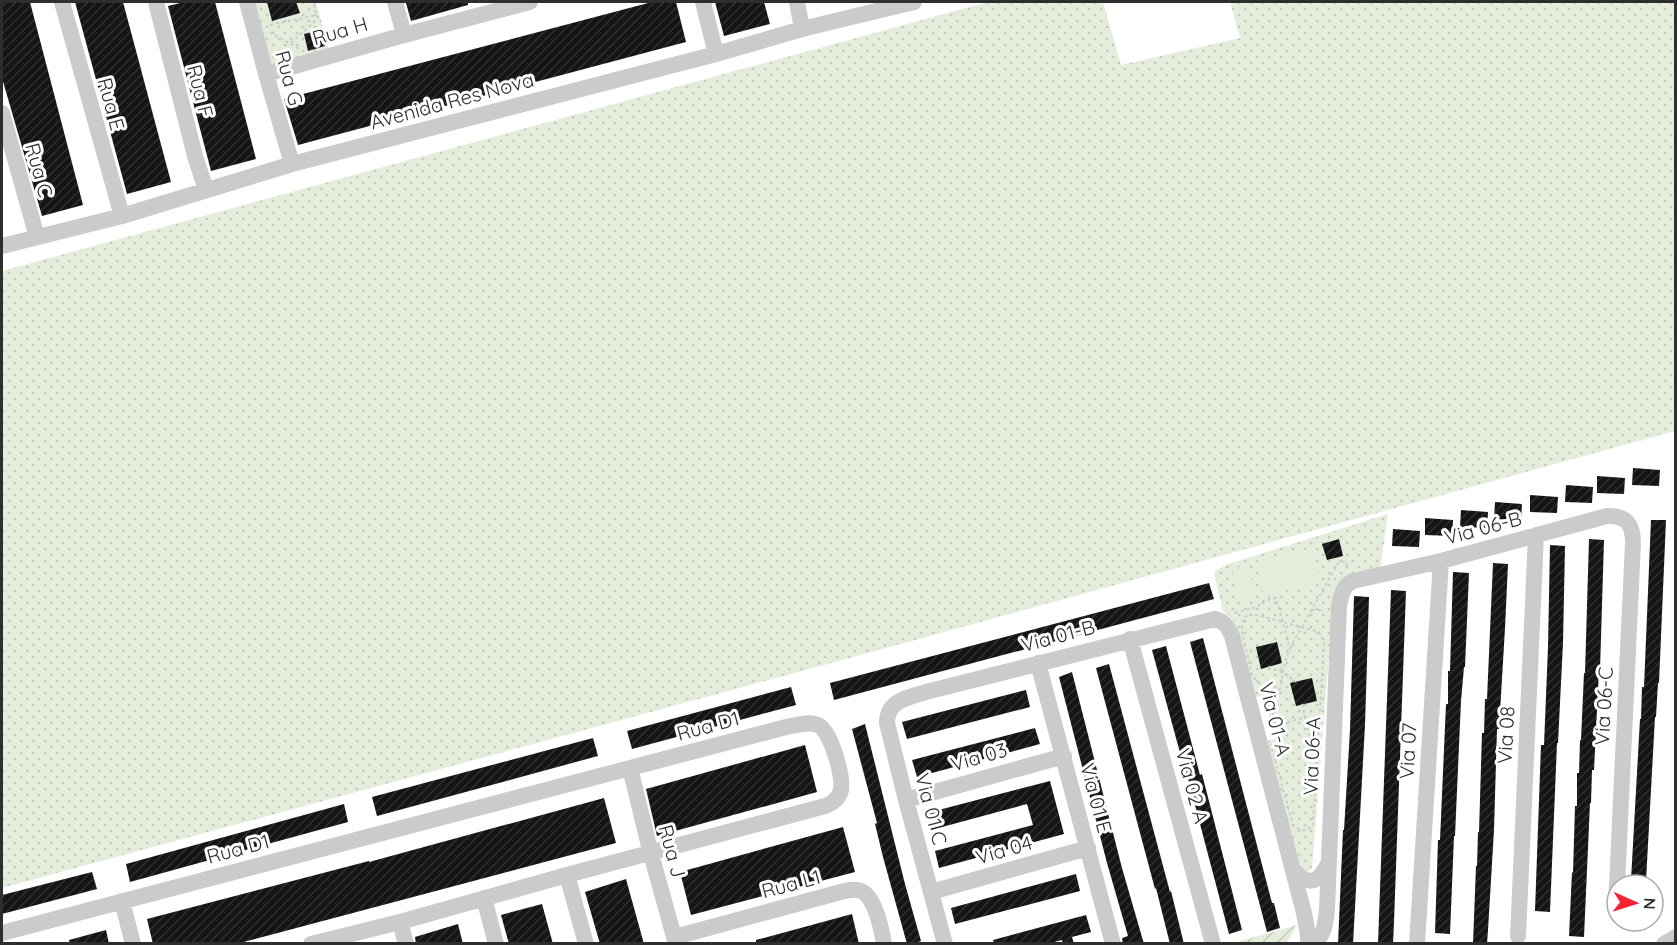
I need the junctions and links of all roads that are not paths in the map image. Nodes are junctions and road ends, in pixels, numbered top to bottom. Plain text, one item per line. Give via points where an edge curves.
1 (62, 2) edge
2 (156, 2) edge
3 (247, 2) edge
4 (395, 2) edge
5 (530, 2) edge
6 (703, 2) edge
7 (797, 2) edge
8 (914, 2) edge
9 (890, 4) edge
10 (802, 29) junction
11 (404, 35) junction
12 (716, 54) junction
13 (266, 74) junction
14 (2, 113) edge
15 (6, 142) edge
16 (292, 164) junction
17 (206, 190) junction
18 (122, 216) junction
19 (37, 237) junction
20 (2, 246) edge
21 (1615, 516) joint
22 (1536, 535) junction
23 (1441, 561) junction
24 (1354, 575) joint
25 (1215, 619) joint
26 (1130, 639) junction
27 (1038, 663) junction
28 (911, 697) joint
29 (1064, 756) junction
30 (630, 768) junction
31 (906, 800) junction
32 (1088, 848) junction
33 (651, 854) junction
34 (1328, 864) junction
35 (1292, 868) junction
36 (1618, 873) edge
37 (567, 875) junction
38 (931, 892) junction
39 (484, 898) junction
40 (122, 901) junction
41 (400, 922) junction
42 (2, 933) edge
43 (1518, 936) dead end
44 (1676, 937) edge
45 (675, 940) edge
46 (312, 943) edge
47 (1112, 943) edge
48 (133, 944) edge
49 (406, 944) edge
50 (496, 944) edge
51 (586, 944) edge
52 (884, 944) edge
53 (945, 944) edge
54 (1213, 944) edge
55 (1308, 944) edge
56 (1314, 944) edge
57 (1417, 944) edge
58 (1664, 944) edge

1 - 18 street, Rua E
2 - 17 street, Rua F
3 - 13 street, Rua G
4 - 11 street
5 - 11 street, Rua H
6 - 12 street
7 - 10 street
8 - 9 street, Avenida Res Nova
9 - 10 street, Avenida Res Nova
10 - 12 street, Avenida Res Nova
11 - 13 street, Rua H
12 - 16 street, Avenida Res Nova
13 - 16 street, Rua G
14 - 15 street, Rua C
15 - 19 street, Rua C
16 - 17 street, Avenida Res Nova
17 - 18 street, Avenida Res Nova
18 - 19 street, Avenida Res Nova
19 - 20 street, Avenida Res Nova
21 - 22 street, Via 06-B
21 - 36 street, Via 06-C via 1632,528 1633,543
22 - 23 street, Via 06-B
22 - 43 street, Via 08
23 - 24 street, Via 06-B
23 - 57 street, Via 07
24 - 34 street, Via 06-A via 1341,595 1339,607
25 - 26 street, Via 01-B
25 - 35 street, Via 01-A via 1223,622 1232,636
26 - 27 street, Via 01-B
26 - 54 street, Via 02 A
27 - 28 street, Via 01-B
27 - 29 street, Via 01 E
28 - 31 street, Via 01 C via 894,705 887,719
29 - 31 street, Via 03
29 - 32 street, Via 01 E
30 - 33 street, Rua J
30 - 33 street, Rua D1 via 812,723 820,726 830,739 841,778 836,800 825,806
30 - 40 street, Rua D1
31 - 38 street, Via 01 C
32 - 38 street, Via 04
32 - 47 street, Via 01 E
33 - 37 street, Rua D1
33 - 45 street, Rua J
34 - 35 street via 1322,876 1309,882
34 - 56 street, Via 06-A via 1324,930
35 - 55 street, Via 01-A
37 - 39 street, Rua D1
37 - 51 street
38 - 53 street, Via 01 C
39 - 41 street, Rua D1
39 - 50 street
40 - 42 street, Rua D1
40 - 48 street
41 - 46 street, Rua D1
41 - 49 street
44 - 58 street
45 - 52 street, Rua L1 via 856,890 866,894 873,906

